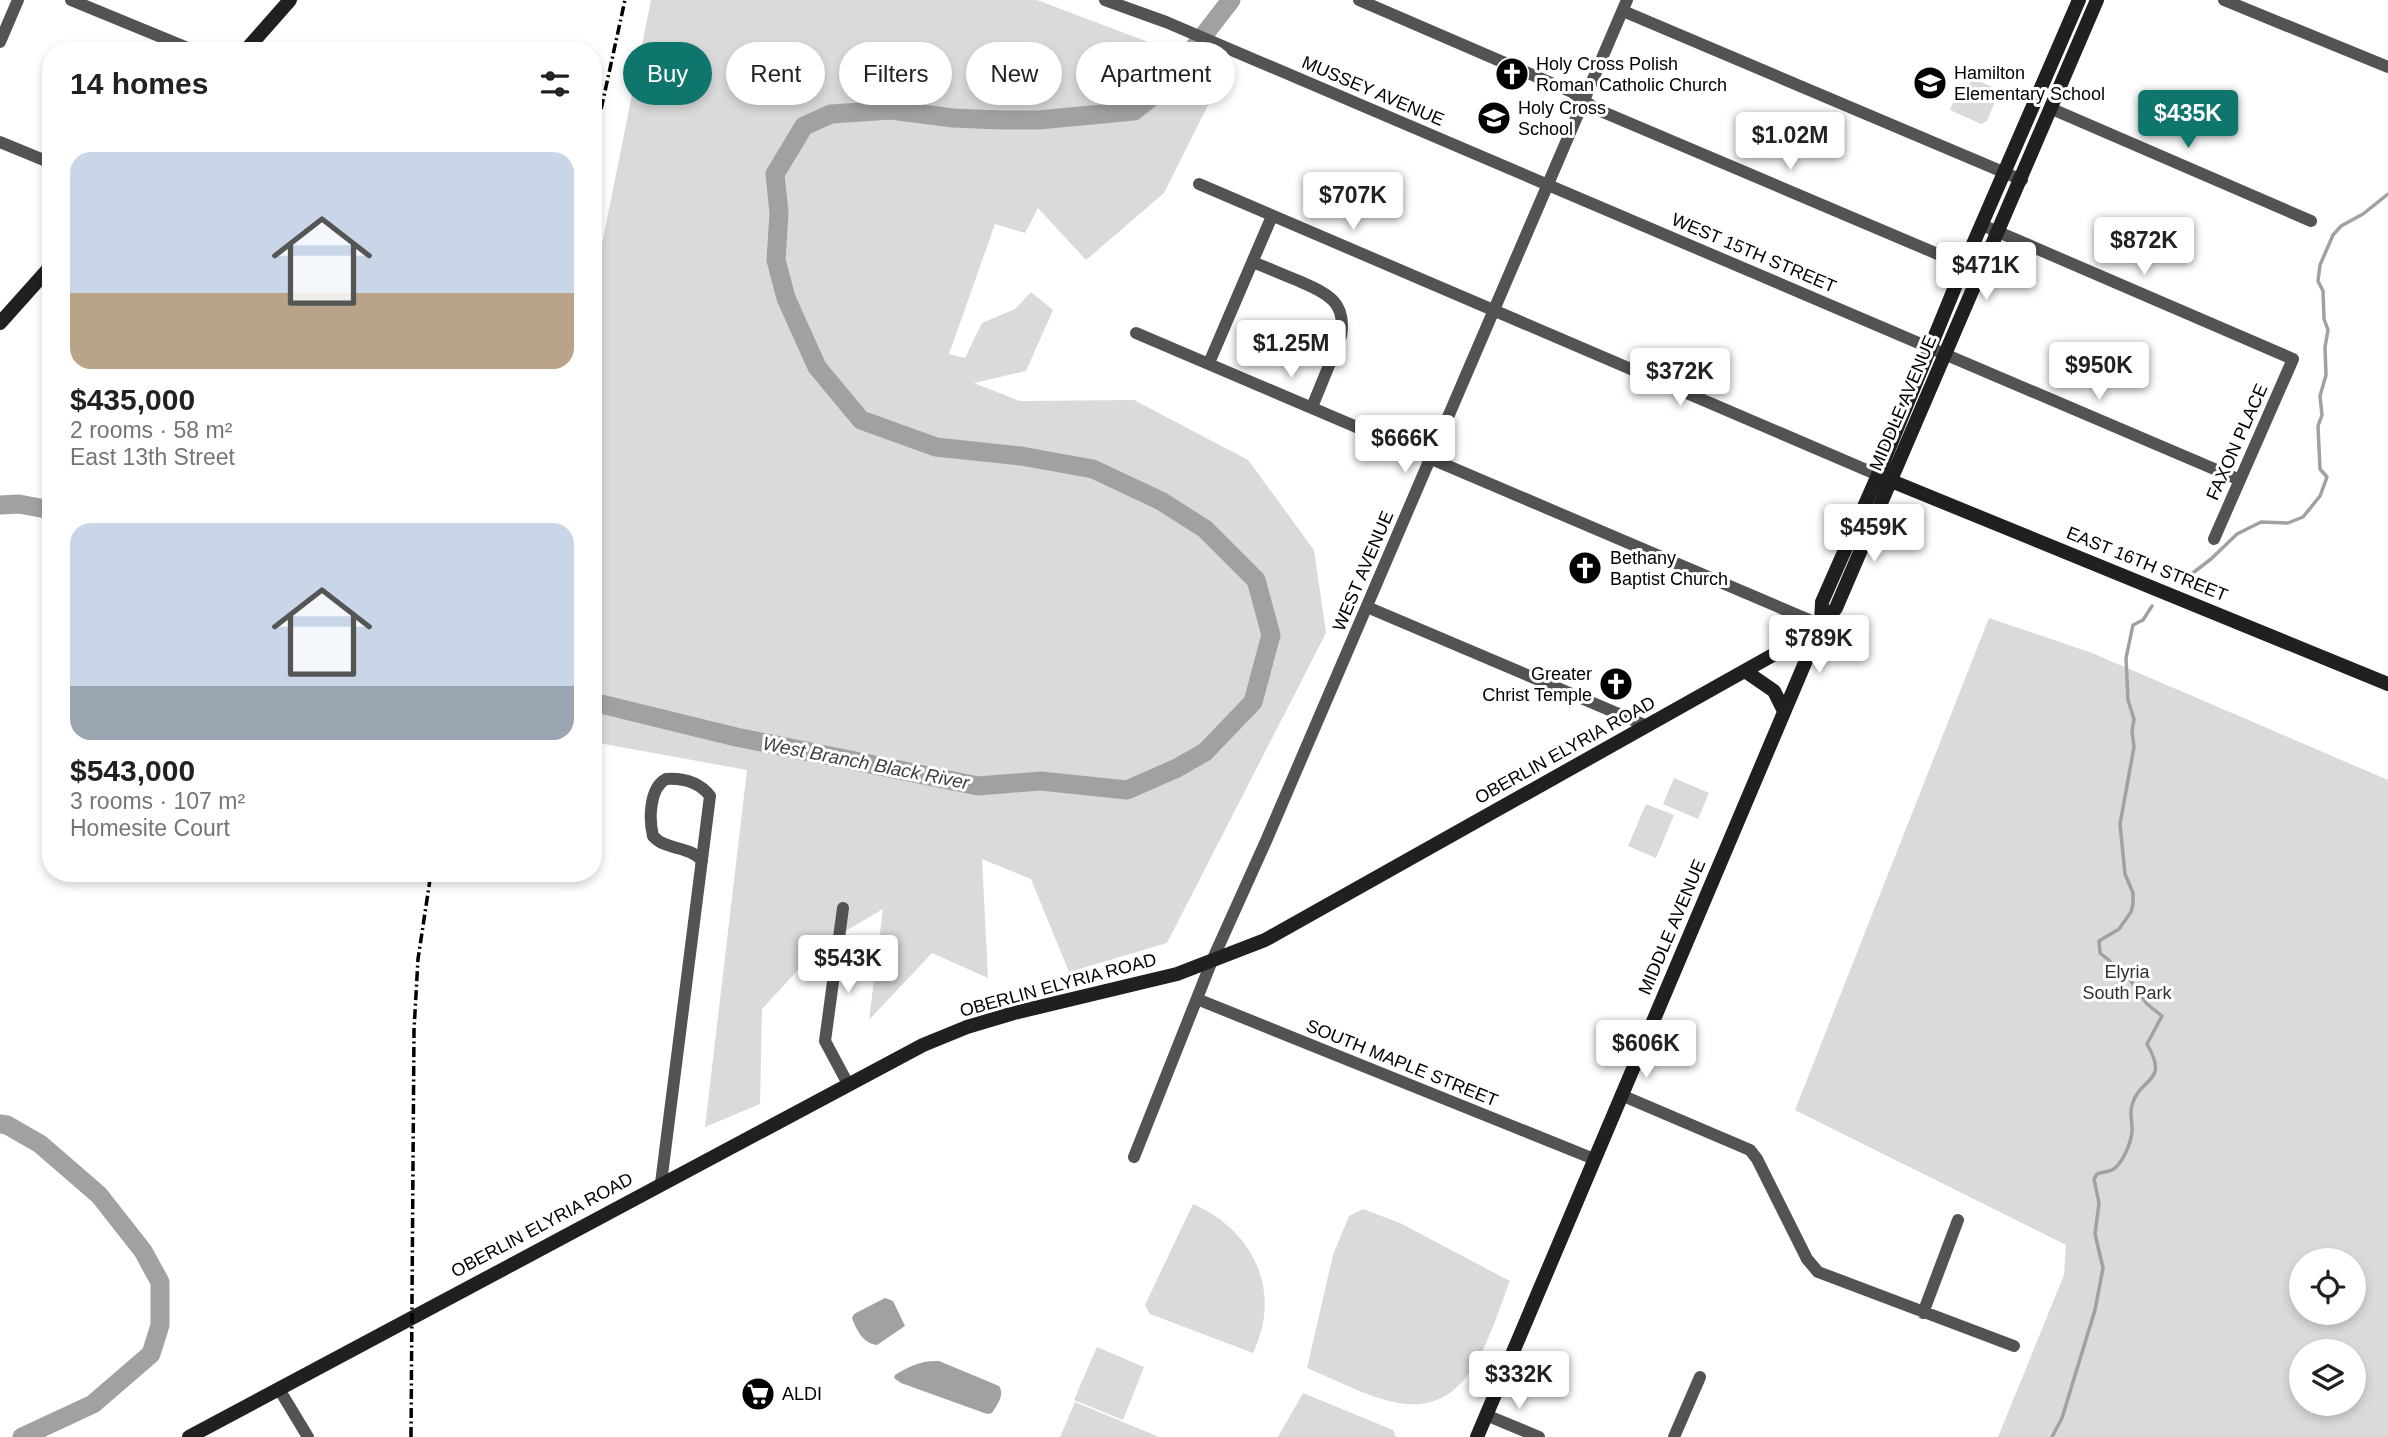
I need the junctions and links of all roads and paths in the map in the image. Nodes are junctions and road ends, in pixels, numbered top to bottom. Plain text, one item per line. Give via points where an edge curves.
1 (18, 0) edge
2 (71, 0) edge
3 (290, 0) edge
4 (1105, 0) edge
5 (2079, 0) edge
6 (2097, 0) edge
7 (2224, 0) edge
8 (1359, 1) edge
9 (1625, 5) edge
10 (0, 42) edge
11 (173, 42) edge
12 (254, 42) edge
13 (2388, 67) edge
14 (1584, 101) junction
15 (2052, 110) junction
16 (0, 142) edge
17 (42, 159) edge
18 (2004, 172) junction
19 (2022, 180) junction
20 (1199, 184) dead end
21 (1548, 184) junction
22 (1272, 216) junction
23 (2311, 221) dead end
24 (1982, 225) junction
25 (1997, 232) junction
26 (1252, 262) junction
27 (1964, 265) junction
28 (1980, 272) junction
29 (42, 276) edge
30 (1494, 309) junction
31 (2, 317) edge
32 (1136, 332) dead end
33 (1930, 347) junction
34 (1945, 354) junction
35 (1209, 363) junction
36 (1312, 407) junction
37 (1430, 460) junction
38 (1885, 478) junction
39 (2240, 480) junction
40 (2214, 539) dead end
41 (1367, 607) junction
42 (1821, 625) junction
43 (1745, 671) junction
44 (2388, 684) edge
45 (1784, 711) junction
46 (1647, 726) junction
47 (702, 861) junction
48 (843, 908) dead end
49 (1211, 962) junction
50 (1198, 999) junction
51 (848, 1084) junction
52 (1621, 1096) junction
53 (1133, 1157) dead end
54 (1594, 1159) junction
55 (661, 1183) junction
56 (1958, 1220) dead end
57 (1923, 1313) junction
58 (2014, 1346) dead end
59 (1700, 1377) dead end
60 (279, 1389) junction
61 (1486, 1415) junction
62 (190, 1437) edge
63 (308, 1437) edge
64 (1477, 1437) edge
65 (1539, 1437) edge
66 (1674, 1437) edge

1 - 10 street
2 - 11 street
3 - 12 main road
4 - 21 street, MUSSEY AVENUE
5 - 18 main road, MIDDLE AVENUE
6 - 15 main road, MIDDLE AVENUE
7 - 13 street
8 - 14 street
9 - 14 street, WEST AVENUE
9 - 18 street
14 - 21 street, WEST AVENUE
14 - 27 street
15 - 19 main road, MIDDLE AVENUE
15 - 23 street
16 - 17 street
18 - 19 street
18 - 24 main road, MIDDLE AVENUE
19 - 25 main road, MIDDLE AVENUE
20 - 22 street
21 - 30 street, WEST AVENUE
21 - 33 street, WEST 15TH STREET
22 - 26 street
22 - 30 street
24 - 25 street
24 - 27 main road, MIDDLE AVENUE
25 - 28 main road, MIDDLE AVENUE
25 - 39 street, FAXON PLACE via 2293,359
26 - 35 street
26 - 36 street via 1322,291 1340,310 1341,336
27 - 28 street
27 - 33 main road, MIDDLE AVENUE
28 - 34 main road, MIDDLE AVENUE
29 - 31 main road
30 - 37 street, WEST AVENUE
30 - 38 street
32 - 35 street
33 - 34 street, WEST 15TH STREET
33 - 38 main road, MIDDLE AVENUE
34 - 38 main road, MIDDLE AVENUE
34 - 39 street, WEST 15TH STREET
35 - 36 street
36 - 37 street
37 - 41 street, WEST AVENUE
37 - 42 street
38 - 42 main road, MIDDLE AVENUE via 1836,608
38 - 44 main road, EAST 16TH STREET
39 - 40 street, FAXON PLACE
41 - 46 street
41 - 49 street, WEST AVENUE
42 - 43 main road, OBERLIN ELYRIA ROAD
42 - 45 main road, MIDDLE AVENUE
43 - 45 main road via 1774,691
43 - 46 main road, OBERLIN ELYRIA ROAD
45 - 52 main road, MIDDLE AVENUE
46 - 49 main road, OBERLIN ELYRIA ROAD via 1265,940
47 - 47 street via 711,790 666,779 656,788 652,830 657,841 696,854
47 - 55 street
48 - 51 street via 825,1041
49 - 50 street, WEST AVENUE
49 - 51 main road, OBERLIN ELYRIA ROAD via 968,1027
50 - 53 street, WEST AVENUE
50 - 54 street, SOUTH MAPLE STREET
51 - 55 main road, OBERLIN ELYRIA ROAD
52 - 54 main road, MIDDLE AVENUE
52 - 57 street via 1750,1150 1813,1269
54 - 61 main road, MIDDLE AVENUE
55 - 60 main road, OBERLIN ELYRIA ROAD
56 - 57 street
57 - 58 street
59 - 66 street
60 - 62 main road, OBERLIN ELYRIA ROAD
60 - 63 street
61 - 64 main road, MIDDLE AVENUE
61 - 65 street

